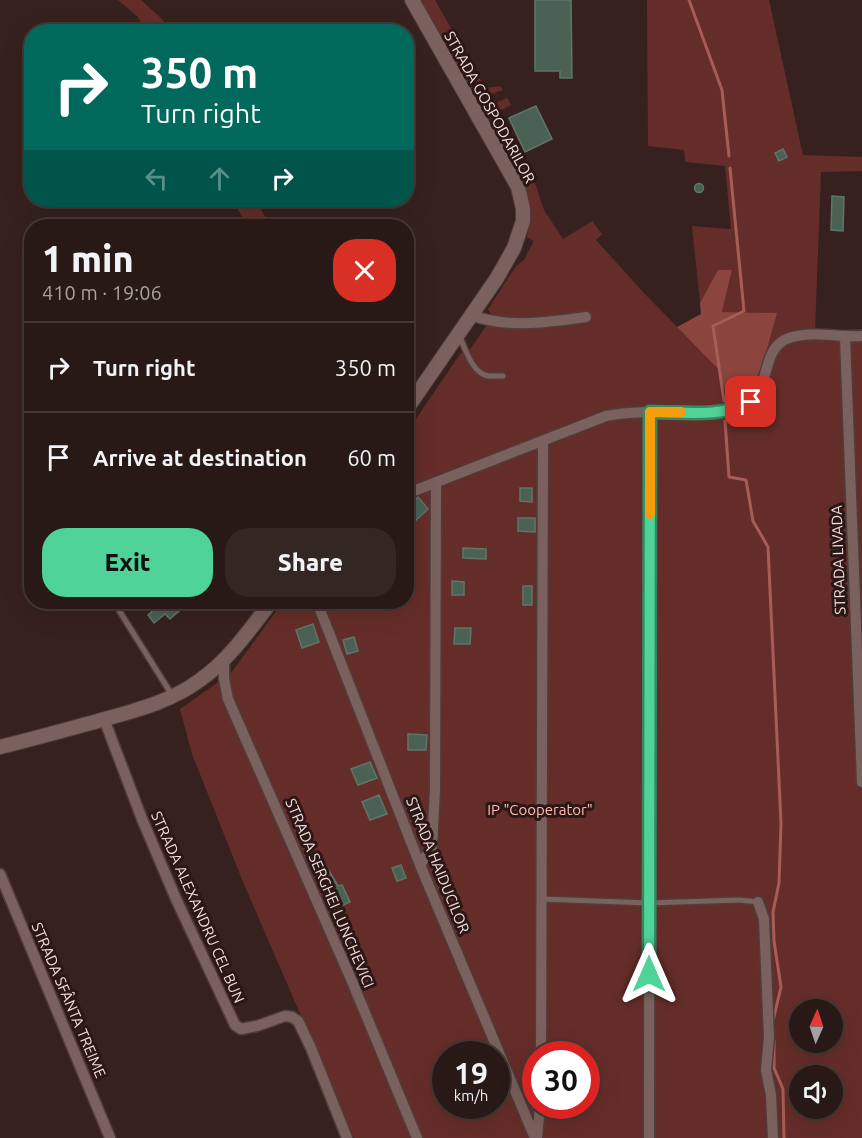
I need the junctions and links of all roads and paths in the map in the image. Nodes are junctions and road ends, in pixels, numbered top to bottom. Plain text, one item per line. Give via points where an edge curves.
1 (412, 0) edge
2 (471, 315) junction
3 (586, 317) dead end
4 (458, 334) junction
5 (862, 336) edge
6 (845, 338) junction
7 (504, 376) dead end
8 (414, 398) edge
9 (650, 412) junction
10 (543, 441) junction
11 (436, 483) junction
12 (414, 491) edge
13 (265, 609) edge
14 (320, 609) edge
15 (120, 612) dead end
16 (224, 659) junction
17 (860, 667) edge
18 (173, 696) junction
19 (104, 719) junction
20 (0, 747) edge
21 (862, 782) edge
22 (420, 865) junction
23 (0, 874) edge
24 (542, 899) junction
25 (758, 902) joint
26 (649, 903) junction
27 (541, 1041) edge
28 (538, 1119) edge
29 (110, 1138) edge
30 (347, 1138) edge
31 (417, 1138) edge
32 (536, 1138) edge
33 (649, 1138) edge
34 (773, 1138) edge

1 - 2 street, STRADA GOSPODARILOR via 518,187 523,209 520,235
2 - 3 street via 496,323
2 - 4 street
4 - 7 lane via 479,372
4 - 8 street
5 - 6 street
6 - 9 street via 817,335 781,342 768,365 760,392 739,409
6 - 17 street, STRADA LIVADA
9 - 10 street via 606,416
9 - 26 street
10 - 11 street
10 - 24 street
11 - 12 street
11 - 22 street via 435,790 432,847
13 - 16 street
14 - 22 street, STRADA HAIDUCILOR
15 - 18 lane
16 - 18 street via 200,681
16 - 31 street, STRADA SERGHEI LUNCHEVICI via 228,699
17 - 21 street, STRADA LIVADA
18 - 19 street
19 - 20 street
19 - 30 street, STRADA ALEXANDRU CEL BUN via 142,819 235,1025 241,1029 285,1016 298,1021
22 - 32 street, STRADA HAIDUCILOR
23 - 29 street, STRADA SFÂNTA TREIME
24 - 26 lane
24 - 27 street
25 - 26 lane
25 - 34 street via 764,919 769,1036 766,1070
26 - 33 street
28 - 32 street

